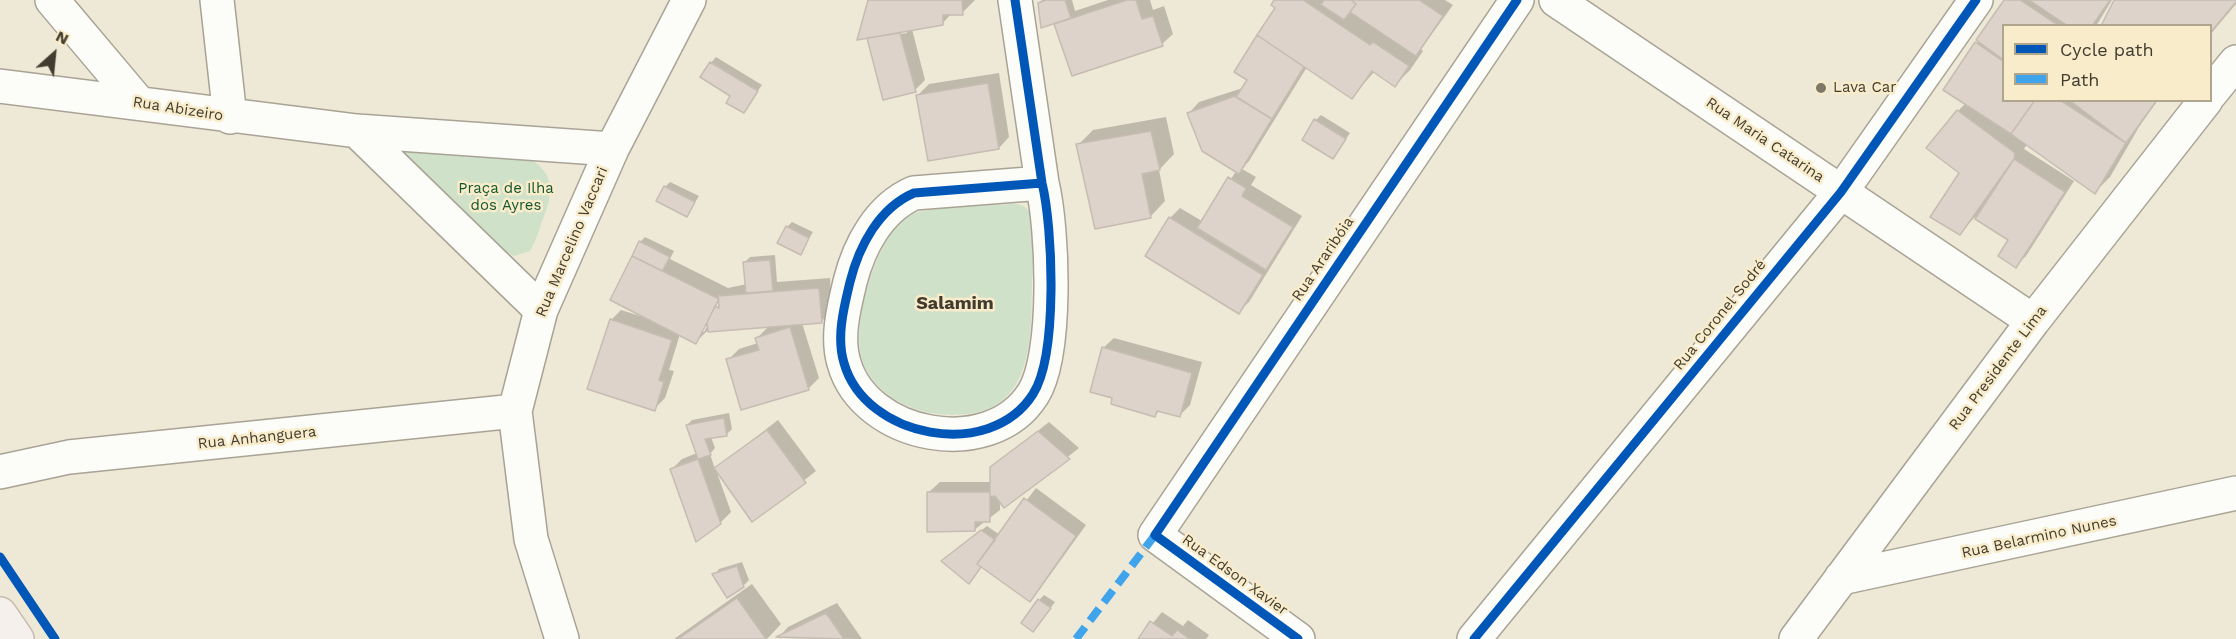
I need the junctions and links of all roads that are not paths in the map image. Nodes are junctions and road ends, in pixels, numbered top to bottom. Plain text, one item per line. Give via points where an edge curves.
1 (52, 0) edge
2 (217, 0) edge
3 (690, 0) edge
4 (1015, 0) edge
5 (1517, 0) edge
6 (1556, 0) edge
7 (1976, 0) edge
8 (2236, 62) edge
9 (0, 86) edge
10 (2212, 93) edge
11 (138, 102) junction
12 (2204, 102) edge
13 (230, 117) junction
14 (357, 131) junction
15 (612, 149) junction
16 (1042, 183) junction
17 (1841, 192) junction
18 (541, 310) junction
19 (2033, 321) junction
20 (515, 411) junction
21 (0, 472) edge
22 (2236, 493) edge
23 (1155, 535) joint
24 (1841, 578) junction
25 (0, 614) edge
26 (17, 639) edge
27 (562, 639) edge
28 (1298, 639) edge
29 (1474, 639) edge
30 (1796, 639) edge

1 - 11 street
2 - 13 street
3 - 15 street, Rua Marcelino Vaccari
4 - 16 street
5 - 23 street, Rua Araribóia
6 - 17 street, Rua Maria Catarina
7 - 17 street, Rua Coronel Sodré
8 - 10 street
9 - 11 street, Rua Abizeiro
11 - 13 street, Rua Abizeiro
12 - 19 street, Rua Presidente Lima
13 - 14 street, Rua Abizeiro
14 - 15 street, Rua Abizeiro
14 - 18 street
15 - 18 street, Rua Marcelino Vaccari
16 - 16 street via 1048,211 1050,296 1044,361 1034,393 1010,418 979,431 951,434 923,430 899,423 877,410 861,396 850,378 841,347 843,309 852,274 881,217 898,200 914,193
17 - 19 street, Rua Maria Catarina
17 - 29 street, Rua Coronel Sodré
18 - 20 street, Rua Marcelino Vaccari
19 - 24 street, Rua Presidente Lima
20 - 21 street, Rua Anhanguera via 69,457
20 - 27 street, Rua Marcelino Vaccari via 531,539
22 - 24 street, Rua Belarmino Nunes
23 - 28 street, Rua Edson Xavier
24 - 30 street, Rua Presidente Lima
25 - 26 main road

